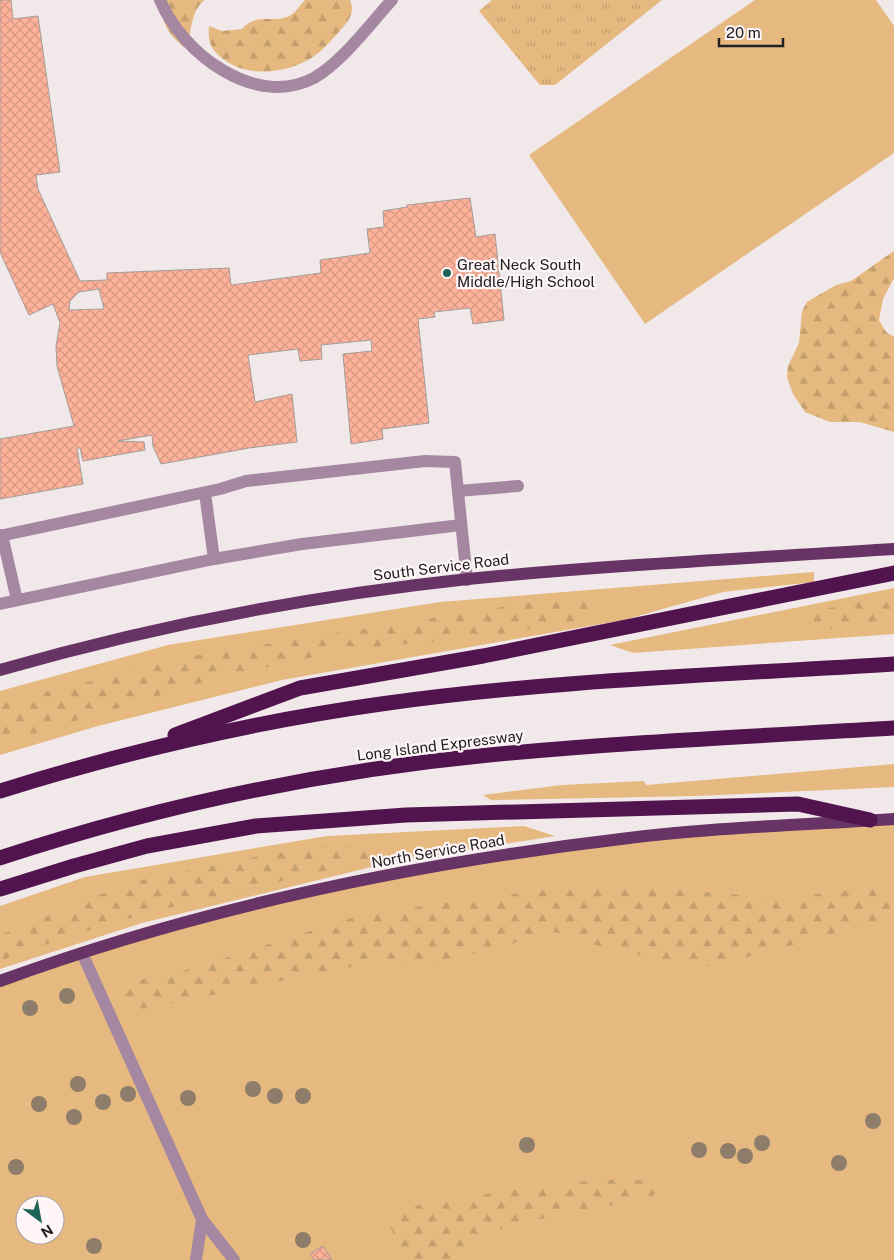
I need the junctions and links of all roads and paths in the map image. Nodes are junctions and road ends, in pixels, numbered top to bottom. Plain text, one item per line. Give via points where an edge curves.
1 (160, 0) edge
2 (392, 0) edge
3 (518, 486) dead end
4 (458, 491) junction
5 (205, 493) junction
6 (461, 525) junction
7 (1, 536) edge
8 (894, 549) edge
9 (214, 559) junction
10 (894, 573) edge
11 (467, 580) junction
12 (17, 600) junction
13 (0, 604) edge
14 (894, 664) edge
15 (0, 670) edge
16 (894, 728) edge
17 (120, 756) junction
18 (0, 791) edge
19 (894, 819) edge
20 (870, 820) junction
21 (0, 858) edge
22 (0, 889) edge
23 (82, 953) junction
24 (0, 981) edge
25 (202, 1219) junction
26 (196, 1260) edge
27 (234, 1260) edge

1 - 2 lane via 181,36 210,62 244,82 276,86 302,83 321,73
3 - 4 lane
4 - 5 lane via 455,462 439,460 246,481
4 - 6 lane
5 - 7 lane
5 - 9 lane
6 - 9 lane via 302,544
6 - 11 lane
7 - 12 lane
8 - 11 main road, South Service Road via 586,568
9 - 12 lane
10 - 17 highway via 502,652 300,688
11 - 15 main road, South Service Road via 247,611 95,644
12 - 13 lane
14 - 17 highway via 460,695 306,716
16 - 21 highway, Long Island Expressway via 565,749 406,765 251,791 98,828
17 - 18 highway
19 - 20 main road, North Service Road
20 - 22 highway via 798,804 330,819 256,826 156,844
20 - 23 main road, North Service Road via 707,830 475,860 324,889
23 - 24 main road, North Service Road
23 - 25 lane
25 - 26 lane
25 - 27 lane

